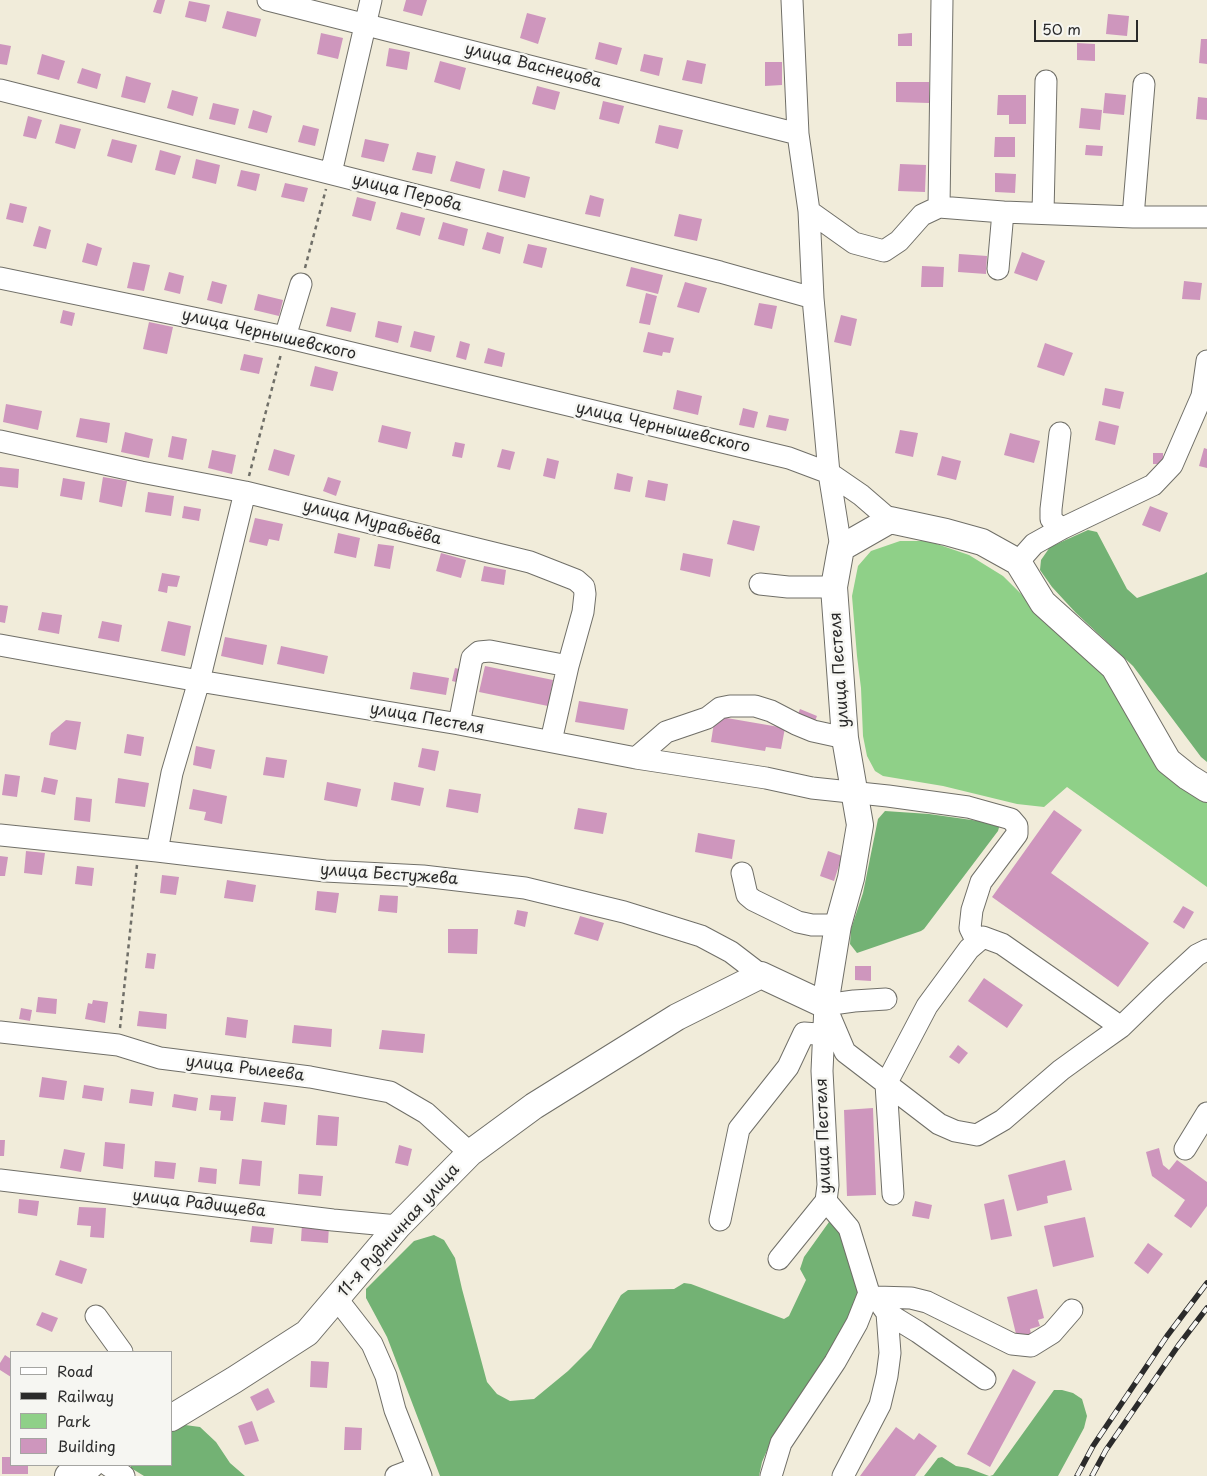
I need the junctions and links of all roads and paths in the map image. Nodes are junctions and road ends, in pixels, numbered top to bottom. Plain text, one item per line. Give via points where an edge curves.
1 (268, 0) edge
2 (371, 0) edge
3 (792, 0) edge
4 (942, 0) edge
5 (365, 24) junction
6 (1046, 81) dead end
7 (1144, 84) dead end
8 (0, 90) edge
9 (798, 134) junction
10 (330, 174) junction
11 (940, 207) junction
12 (808, 211) junction
13 (1003, 212) junction
14 (1043, 213) junction
15 (1133, 216) junction
16 (1207, 217) edge
17 (998, 269) dead end
18 (0, 278) edge
19 (301, 284) joint
20 (813, 298) junction
21 (285, 337) junction
22 (1207, 361) edge
23 (1060, 433) dead end
24 (0, 441) edge
25 (829, 473) junction
26 (244, 492) junction
27 (890, 520) junction
28 (1061, 529) junction
29 (841, 548) junction
30 (1018, 562) junction
31 (760, 584) dead end
32 (834, 587) junction
33 (0, 646) edge
34 (568, 666) junction
35 (199, 681) junction
36 (459, 724) junction
37 (846, 738) junction
38 (551, 741) junction
39 (636, 758) junction
40 (1207, 789) edge
41 (854, 793) junction
42 (0, 835) edge
43 (148, 850) junction
44 (742, 873) dead end
45 (838, 925) junction
46 (977, 942) junction
47 (1207, 950) edge
48 (761, 975) junction
49 (886, 1000) dead end
50 (825, 1005) junction
51 (1121, 1027) junction
52 (0, 1032) edge
53 (824, 1032) junction
54 (118, 1045) junction
55 (886, 1084) junction
56 (1207, 1113) edge
57 (1185, 1149) dead end
58 (470, 1153) junction
59 (0, 1180) edge
60 (893, 1194) dead end
61 (826, 1201) junction
62 (720, 1220) dead end
63 (398, 1226) junction
64 (779, 1259) dead end
65 (337, 1299) junction
66 (877, 1301) junction
67 (1072, 1310) dead end
68 (96, 1316) dead end
69 (121, 1351) edge
70 (985, 1379) dead end
71 (172, 1417) edge
72 (89, 1466) edge
73 (109, 1466) edge
74 (419, 1472) edge
75 (68, 1476) edge
76 (124, 1476) edge
77 (396, 1476) edge
78 (771, 1476) edge
79 (843, 1476) edge

1 - 5 street, улица Васнецова
2 - 5 street
3 - 9 street
4 - 11 street
5 - 9 street, улица Васнецова
5 - 10 street
6 - 14 street
7 - 15 street
8 - 10 street, улица Перова
9 - 12 street
10 - 19 path
10 - 20 street, улица Перова
11 - 12 street via 922,215 899,241 884,251 854,243
11 - 13 street
12 - 20 street
13 - 14 street
13 - 17 street
14 - 15 street
15 - 16 street
18 - 21 street, улица Чернышевского
19 - 21 street
20 - 25 street
21 - 25 street, улица Чернышевского via 789,458
21 - 26 path
22 - 28 street via 1202,396 1172,465 1153,485
23 - 28 street via 1051,519
24 - 26 street, улица Муравьёва
25 - 27 street, улица Чернышевского
25 - 29 street
26 - 34 street, улица Муравьёва via 530,562 576,580 585,594
26 - 35 street
27 - 29 main road
27 - 30 main road, улица Чернышевского via 982,542
28 - 30 street via 1034,544
29 - 32 main road, улица Пестеля
30 - 40 main road via 1043,603 1114,667 1168,761
31 - 32 street
32 - 37 main road, улица Пестеля
33 - 35 street, улица Пестеля
34 - 36 street via 490,651 478,652 472,658
34 - 38 street, улица Муравьёва
35 - 36 street, улица Пестеля
35 - 43 street
36 - 38 street, улица Пестеля
37 - 39 street via 813,731 756,706 730,706 666,732
37 - 41 main road, улица Пестеля
38 - 39 street, улица Пестеля
39 - 41 street, улица Пестеля
41 - 45 main road, улица Пестеля via 860,825 852,878
41 - 46 street via 968,807 1011,819 1017,826 1017,834 981,882 970,928
42 - 43 street, улица Бестужева
43 - 48 street, улица Бестужева via 324,871 423,876 525,888 624,912 701,936 731,952
43 - 54 path
44 - 45 street via 748,895 753,900 798,922
45 - 50 main road, улица Пестеля
46 - 51 street via 983,937 1002,944
46 - 55 street via 927,1006
47 - 51 street via 1197,955
48 - 50 main road
48 - 58 main road, 11-я Рудничная улица via 677,1016 534,1106
49 - 50 street
50 - 53 street, улица Пестеля
50 - 55 street via 845,1052
51 - 55 street via 1061,1070 1003,1120 977,1135 939,1124
52 - 54 street, улица Рылеева
53 - 61 street, улица Пестеля
53 - 62 street via 804,1033 788,1067 739,1129
54 - 58 street, улица Рылеева via 160,1058 390,1092 426,1113
55 - 60 street
56 - 57 street
58 - 63 main road, 11-я Рудничная улица
59 - 63 street, улица Радищева
61 - 64 street
61 - 66 street, улица Пестеля via 849,1228
63 - 65 main road, 11-я Рудничная улица
65 - 71 main road, 11-я Рудничная улица via 307,1333
65 - 74 street via 372,1344
66 - 67 street via 911,1298 927,1302 1012,1344 1031,1346 1052,1333
66 - 70 street
66 - 78 street via 857,1323 782,1443
66 - 79 street, улица Пестеля via 890,1353 887,1376 880,1405
68 - 69 street
72 - 75 main road
73 - 76 street
74 - 77 street

